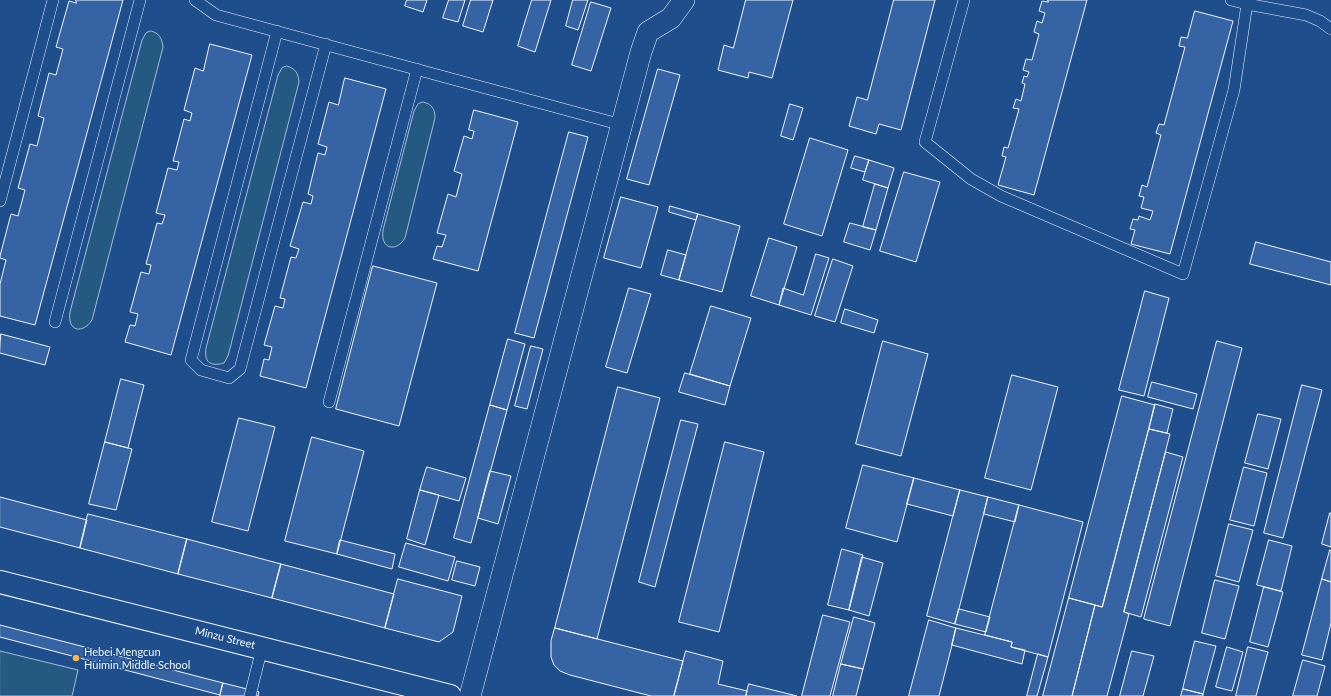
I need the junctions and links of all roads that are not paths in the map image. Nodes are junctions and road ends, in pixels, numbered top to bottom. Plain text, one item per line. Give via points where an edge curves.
1 (53, 0) edge
2 (140, 0) edge
3 (195, 0) edge
4 (684, 0) edge
5 (964, 0) edge
6 (1231, 0) edge
7 (1246, 4) junction
8 (1331, 29) edge
9 (277, 31) junction
10 (326, 44) junction
11 (417, 69) junction
12 (622, 125) junction
13 (0, 201) edge
14 (55, 322) dead end
15 (329, 402) dead end
16 (0, 582) edge
17 (262, 648) junction
18 (250, 696) edge
19 (450, 696) edge
20 (470, 696) edge

1 - 13 lane
2 - 14 lane
3 - 9 lane via 216,14
4 - 12 street via 671,18 648,32
5 - 7 lane via 925,142 971,179 1001,196 1183,274 1234,90
6 - 7 lane
7 - 8 lane via 1306,15
9 - 10 lane
9 - 10 lane via 191,360 201,370 229,378 240,369
10 - 11 lane
11 - 12 lane
11 - 15 lane
12 - 20 street
16 - 17 main road, Minzu Street
17 - 18 lane
17 - 19 main road, Minzu Street

